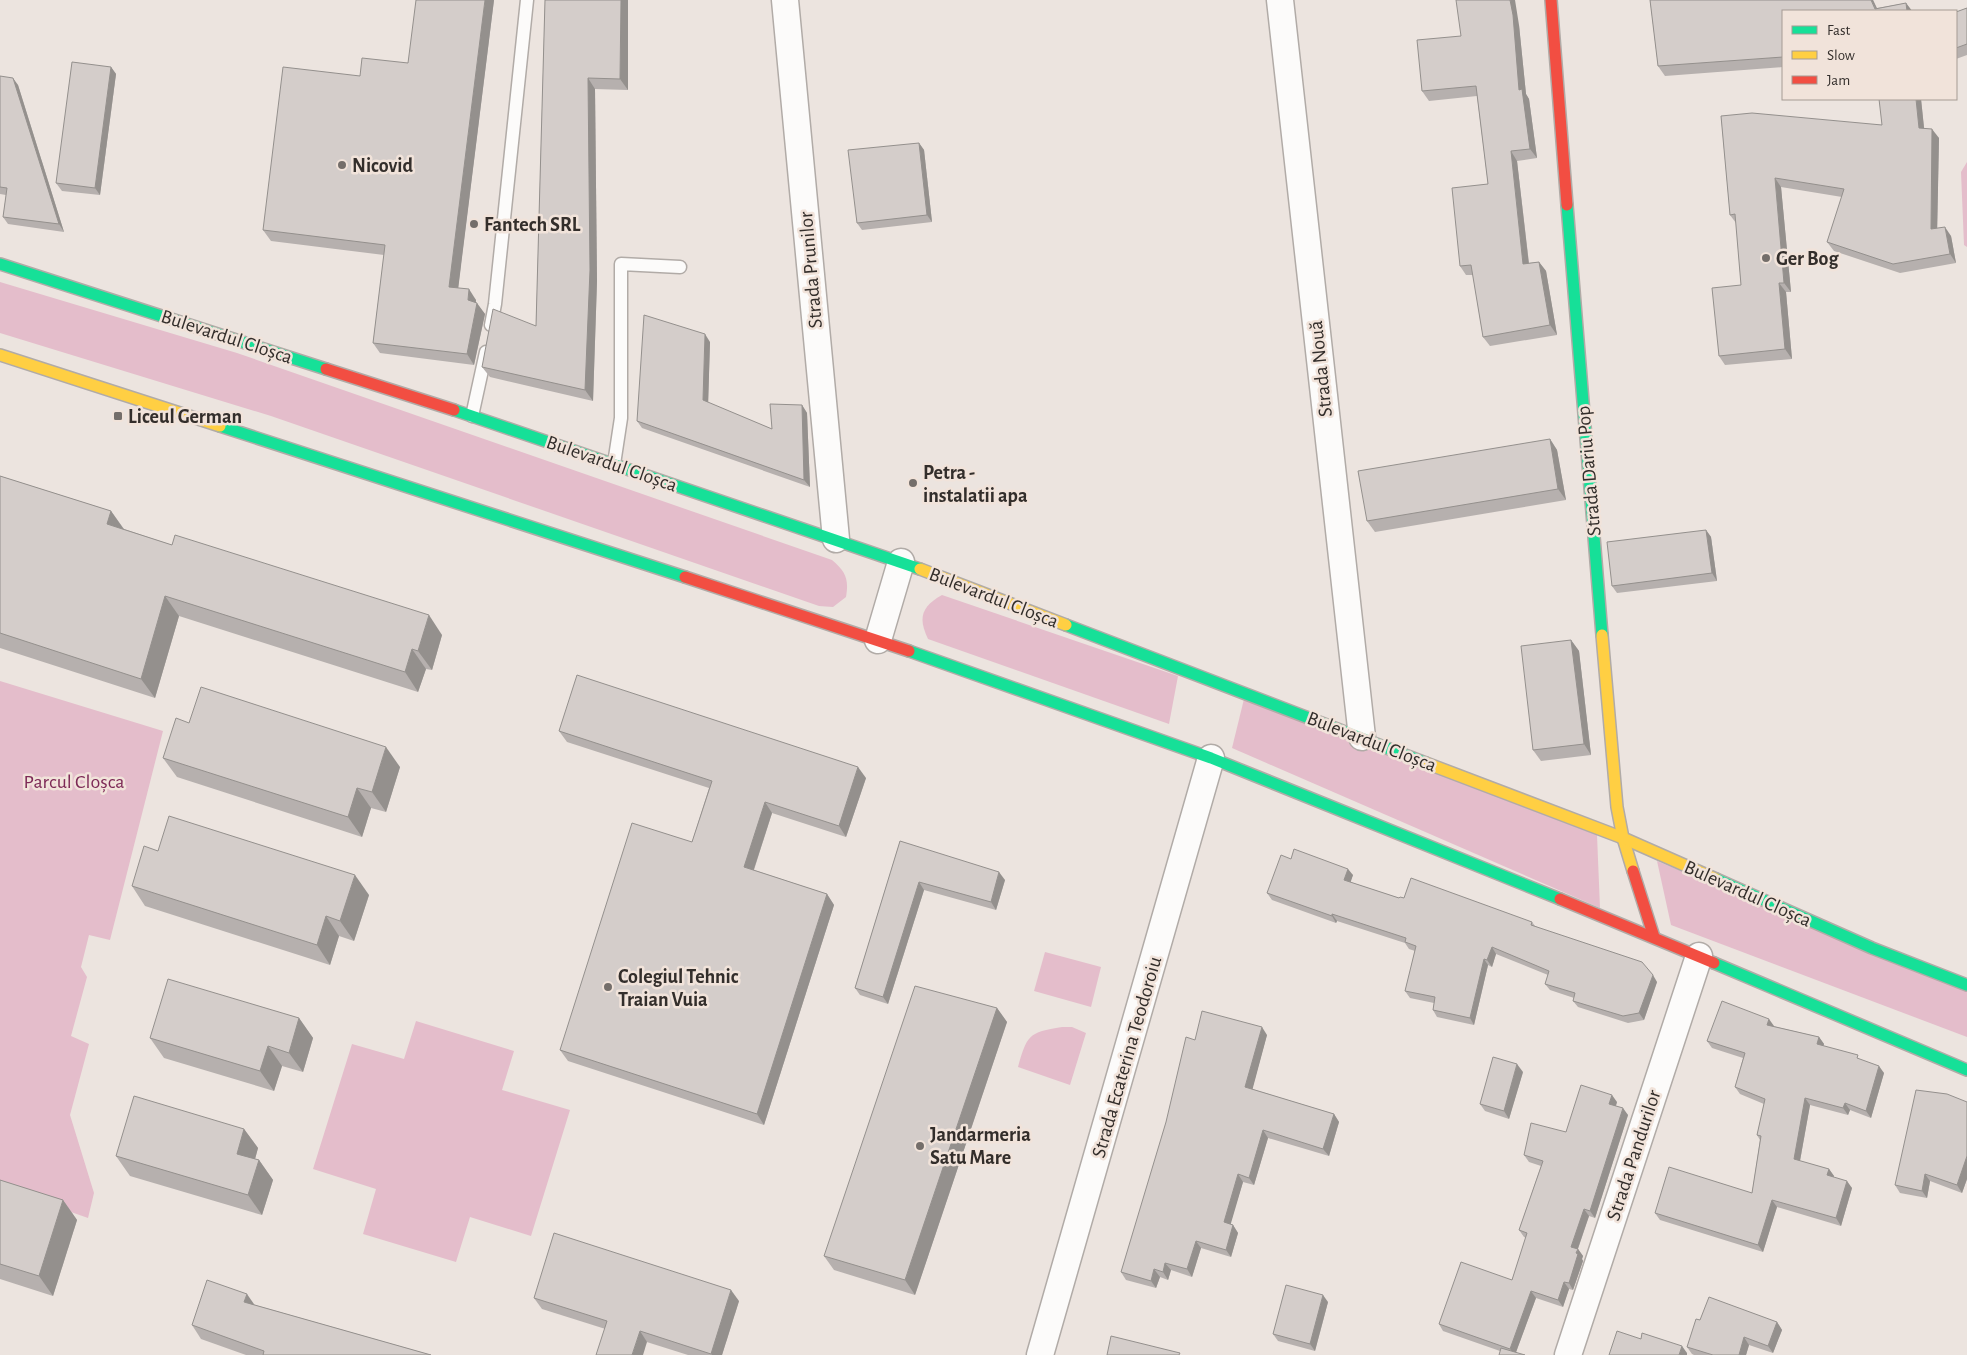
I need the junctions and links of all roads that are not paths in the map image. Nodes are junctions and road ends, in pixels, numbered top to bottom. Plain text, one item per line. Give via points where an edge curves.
1 (527, 0) edge
2 (785, 0) edge
3 (1280, 0) edge
4 (1551, 0) edge
5 (0, 264) edge
6 (680, 266) dead end
7 (0, 355) edge
8 (472, 416) junction
9 (614, 464) junction
10 (836, 539) junction
11 (901, 562) junction
12 (878, 640) junction
13 (1362, 737) junction
14 (1211, 758) junction
15 (1623, 838) junction
16 (1654, 937) junction
17 (1699, 956) junction
18 (1967, 985) edge
19 (1967, 1070) edge
20 (1040, 1355) edge
21 (1568, 1355) edge

1 - 8 lane via 496,304
2 - 10 street, Strada Prunilor
3 - 13 street, Strada Nouă
4 - 15 main road, Strada Dariu Pop via 1584,429 1617,807
5 - 8 main road, Bulevardul Cloșca
6 - 9 lane via 622,264 621,418
7 - 12 main road
8 - 9 main road, Bulevardul Cloșca
9 - 10 main road, Bulevardul Cloșca
10 - 11 main road, Bulevardul Cloșca
11 - 12 street
11 - 13 main road, Bulevardul Cloșca
12 - 14 main road
13 - 15 main road, Bulevardul Cloșca
14 - 16 main road
14 - 20 street, Strada Ecaterina Teodoroiu
15 - 16 main road, Strada Dariu Pop
15 - 18 main road, Bulevardul Cloșca via 1872,948
16 - 17 main road
17 - 19 main road
17 - 21 street, Strada Pandurilor

